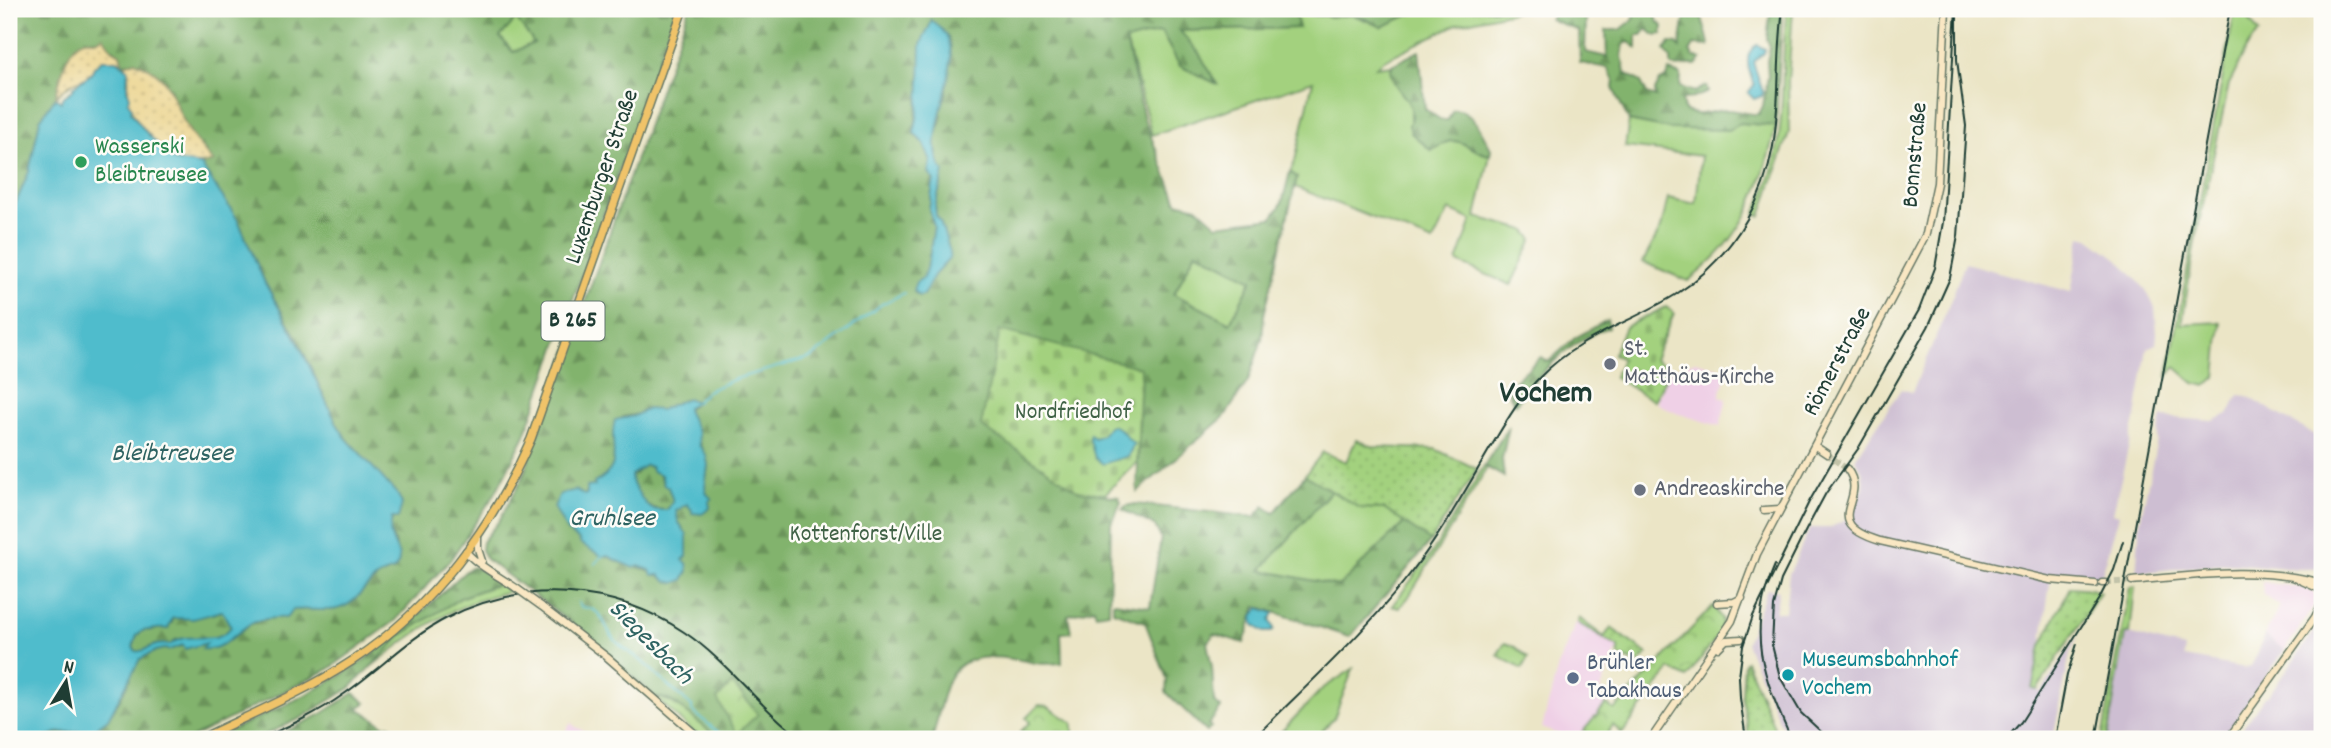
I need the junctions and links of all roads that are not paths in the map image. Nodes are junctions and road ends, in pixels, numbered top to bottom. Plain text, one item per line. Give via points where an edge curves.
1 (683, 9) edge
2 (1946, 9) edge
3 (1894, 297) joint
4 (1815, 446) junction
5 (1827, 454) tunnel mouth
6 (1847, 469) dead end
7 (1780, 509) junction
8 (1773, 523) junction
9 (478, 534) junction
10 (466, 551) junction
11 (479, 562) junction
12 (454, 567) junction
13 (2322, 574) edge
14 (1750, 576) junction
15 (2292, 576) junction
16 (2312, 579) junction
17 (2132, 581) tunnel mouth
18 (2101, 583) tunnel mouth
19 (2322, 583) edge
20 (2322, 590) edge
21 (1742, 598) junction
22 (1717, 603) dead end
23 (2322, 603) edge
24 (2322, 610) edge
25 (2315, 617) junction
26 (1741, 639) dead end
27 (1709, 657) junction
28 (200, 739) edge
29 (701, 739) edge
30 (1651, 739) edge
31 (2228, 739) edge

1 - 9 main road, Luxemburger Straße / B 265 via 531,439
2 - 3 main road, Bonnstraße via 1934,204 1920,249
3 - 4 main road, Römerstraße
4 - 5 main road
4 - 7 main road, Römerstraße
4 - 14 main road, Römerstraße
6 - 18 main road via 1853,478 1848,519 1860,534 2050,580
7 - 8 main road, Römerstraße
7 - 8 main road via 1763,510
8 - 14 main road, Römerstraße
9 - 10 main road, Luxemburger Straße / B 265
9 - 11 main road
10 - 11 main road
10 - 12 main road, Luxemburger Straße / B 265
11 - 12 main road
11 - 29 main road, bridge via 607,657
12 - 28 main road, Luxemburger Straße / B 265 via 423,603 352,661
13 - 16 main road
14 - 21 main road, Römerstraße
15 - 16 main road
15 - 17 main road via 2234,573
15 - 20 main road
16 - 19 main road
21 - 22 main road
21 - 27 main road, Römerstraße
23 - 25 main road
24 - 25 main road
25 - 31 main road
26 - 27 main road via 1726,640
27 - 30 main road, Römerstraße

